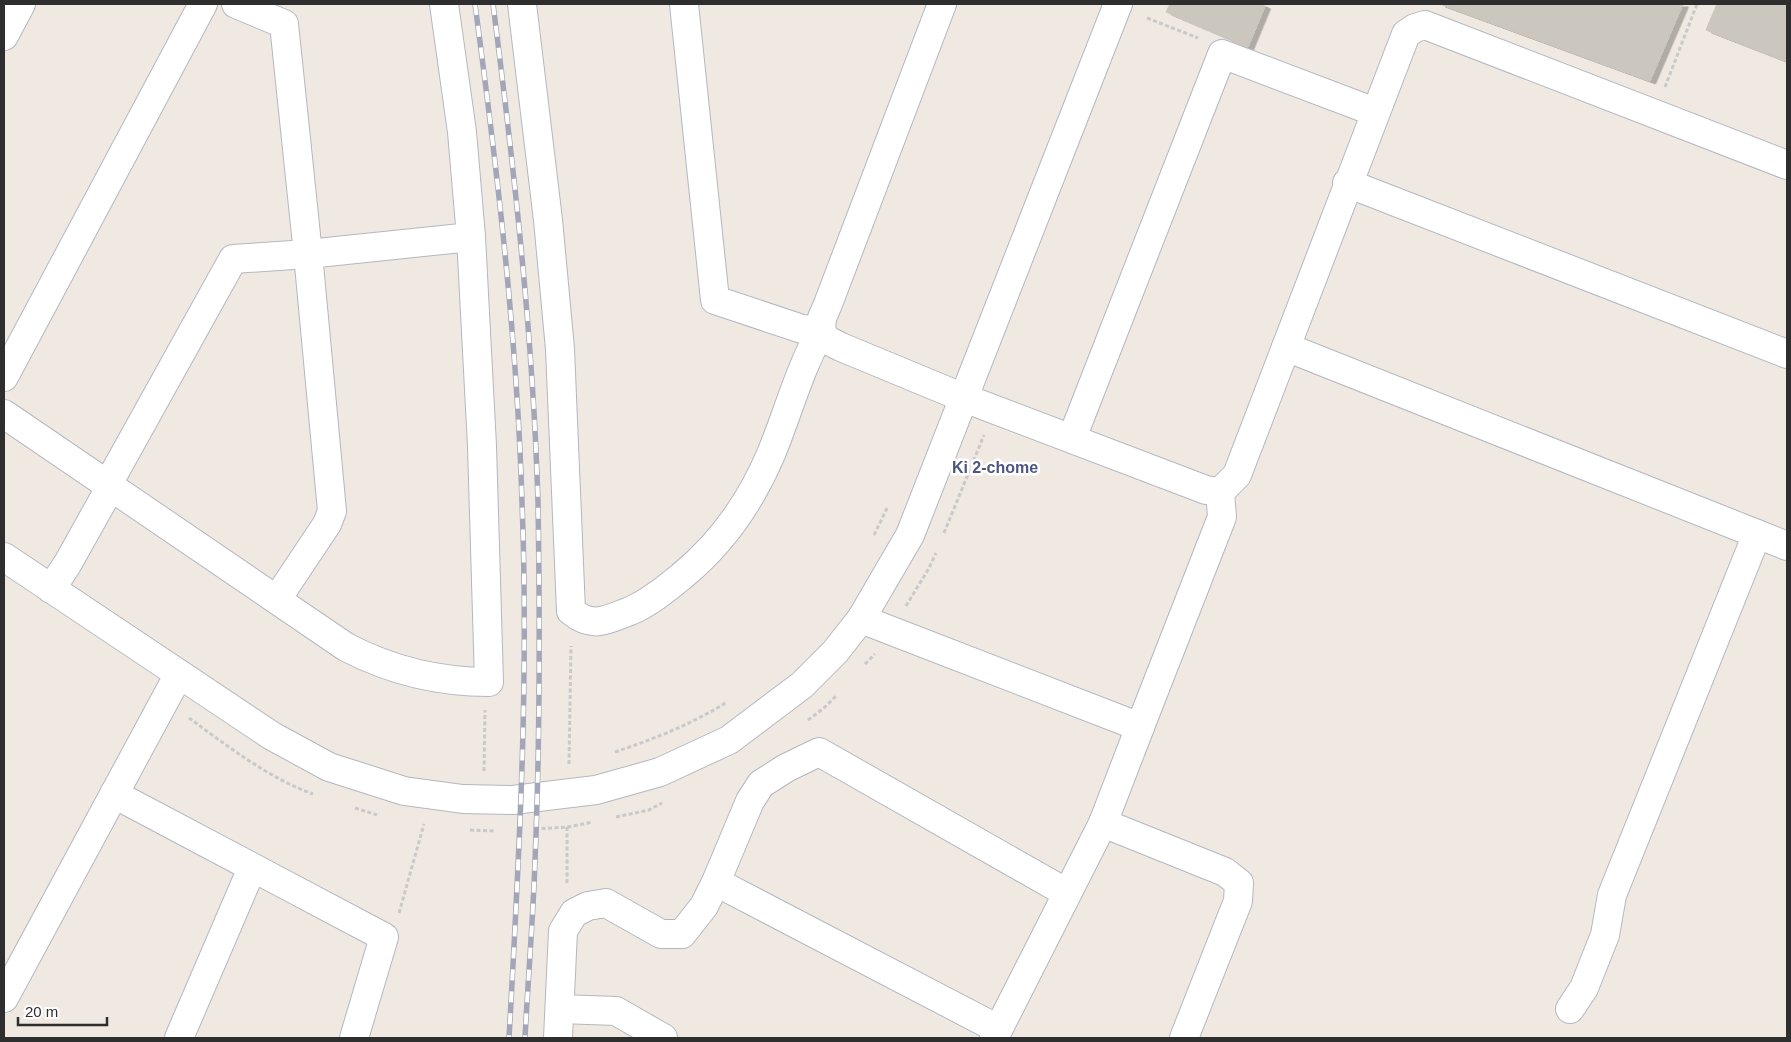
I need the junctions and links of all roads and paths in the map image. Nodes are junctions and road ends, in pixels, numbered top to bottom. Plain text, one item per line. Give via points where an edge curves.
1 (21, 4) edge
2 (203, 4) edge
3 (236, 4) edge
4 (444, 4) edge
5 (522, 4) edge
6 (684, 4) edge
7 (942, 4) edge
8 (1118, 4) edge
9 (1697, 4) edge
10 (1148, 18) dead end
11 (4, 36) edge
12 (1222, 54) junction
13 (1375, 112) junction
14 (1655, 114) junction
15 (1787, 165) edge
16 (1347, 183) junction
17 (471, 237) junction
18 (308, 254) junction
19 (821, 331) junction
20 (1286, 347) junction
21 (1787, 354) edge
22 (4, 377) edge
23 (964, 398) junction
24 (4, 414) edge
25 (1072, 438) junction
26 (109, 485) junction
27 (1220, 492) junction
28 (892, 498) dead end
29 (1757, 534) junction
30 (870, 542) dead end
31 (1787, 546) edge
32 (4, 557) edge
33 (51, 589) junction
34 (276, 600) junction
35 (580, 619) junction
36 (861, 619) junction
37 (179, 674) junction
38 (489, 682) junction
39 (730, 700) dead end
40 (1140, 727) junction
41 (612, 753) dead end
42 (569, 768) dead end
43 (475, 770) dead end
44 (484, 771) junction
45 (492, 771) dead end
46 (114, 794) junction
47 (1103, 823) junction
48 (424, 824) dead end
49 (567, 827) dead end
50 (252, 868) junction
51 (716, 882) junction
52 (1067, 894) junction
53 (574, 913) junction
54 (384, 937) junction
55 (4, 998) edge
56 (560, 1009) junction
57 (1570, 1009) dead end
58 (996, 1034) edge
59 (179, 1038) edge
60 (354, 1038) edge
61 (558, 1038) edge
62 (663, 1038) edge
63 (1184, 1038) edge

1 - 11 street
2 - 22 street
3 - 18 street via 284,24
4 - 17 street via 462,132
5 - 35 street via 560,349 571,611
6 - 19 street via 715,300 802,329
7 - 19 street via 825,311
8 - 23 street
9 - 14 path
10 - 12 path via 1210,43
12 - 13 street
12 - 25 street
13 - 14 street via 1406,34 1425,24
13 - 16 street
14 - 15 street
16 - 20 street
16 - 21 street
17 - 18 street
17 - 38 street via 482,446
18 - 26 street via 233,259
18 - 34 street via 332,510 327,524
19 - 23 street via 827,340 841,347
19 - 35 street via 808,353 771,454 729,530 701,560 635,609 601,622
20 - 27 street via 1237,475
20 - 29 street
23 - 25 street
23 - 36 street via 910,535
24 - 26 street
25 - 27 street via 1206,490
26 - 33 street
26 - 34 street
27 - 40 street via 1222,516
28 - 30 path
29 - 31 street
29 - 57 street via 1612,895 1605,935 1584,988
32 - 33 street
33 - 37 street
34 - 38 street via 368,659 424,676
35 - 42 path via 571,646
36 - 37 street via 835,652 802,685 729,740 660,772 606,788 513,800 463,799 404,791 330,767 272,736
36 - 40 street
37 - 46 street
38 - 44 path
39 - 41 path via 706,716
40 - 47 street
43 - 44 path
44 - 45 path
46 - 50 street
46 - 55 street
47 - 52 street
47 - 63 street via 1225,872 1239,883 1238,901
48 - 54 path via 397,920
49 - 53 path via 568,897
50 - 54 street
50 - 59 street
51 - 52 street via 750,801 762,784 819,752
51 - 53 street via 704,906 682,934 661,934 606,903 588,906
51 - 58 street
52 - 58 street
53 - 56 street via 563,931
54 - 60 street
56 - 61 street
56 - 62 street via 616,1011

